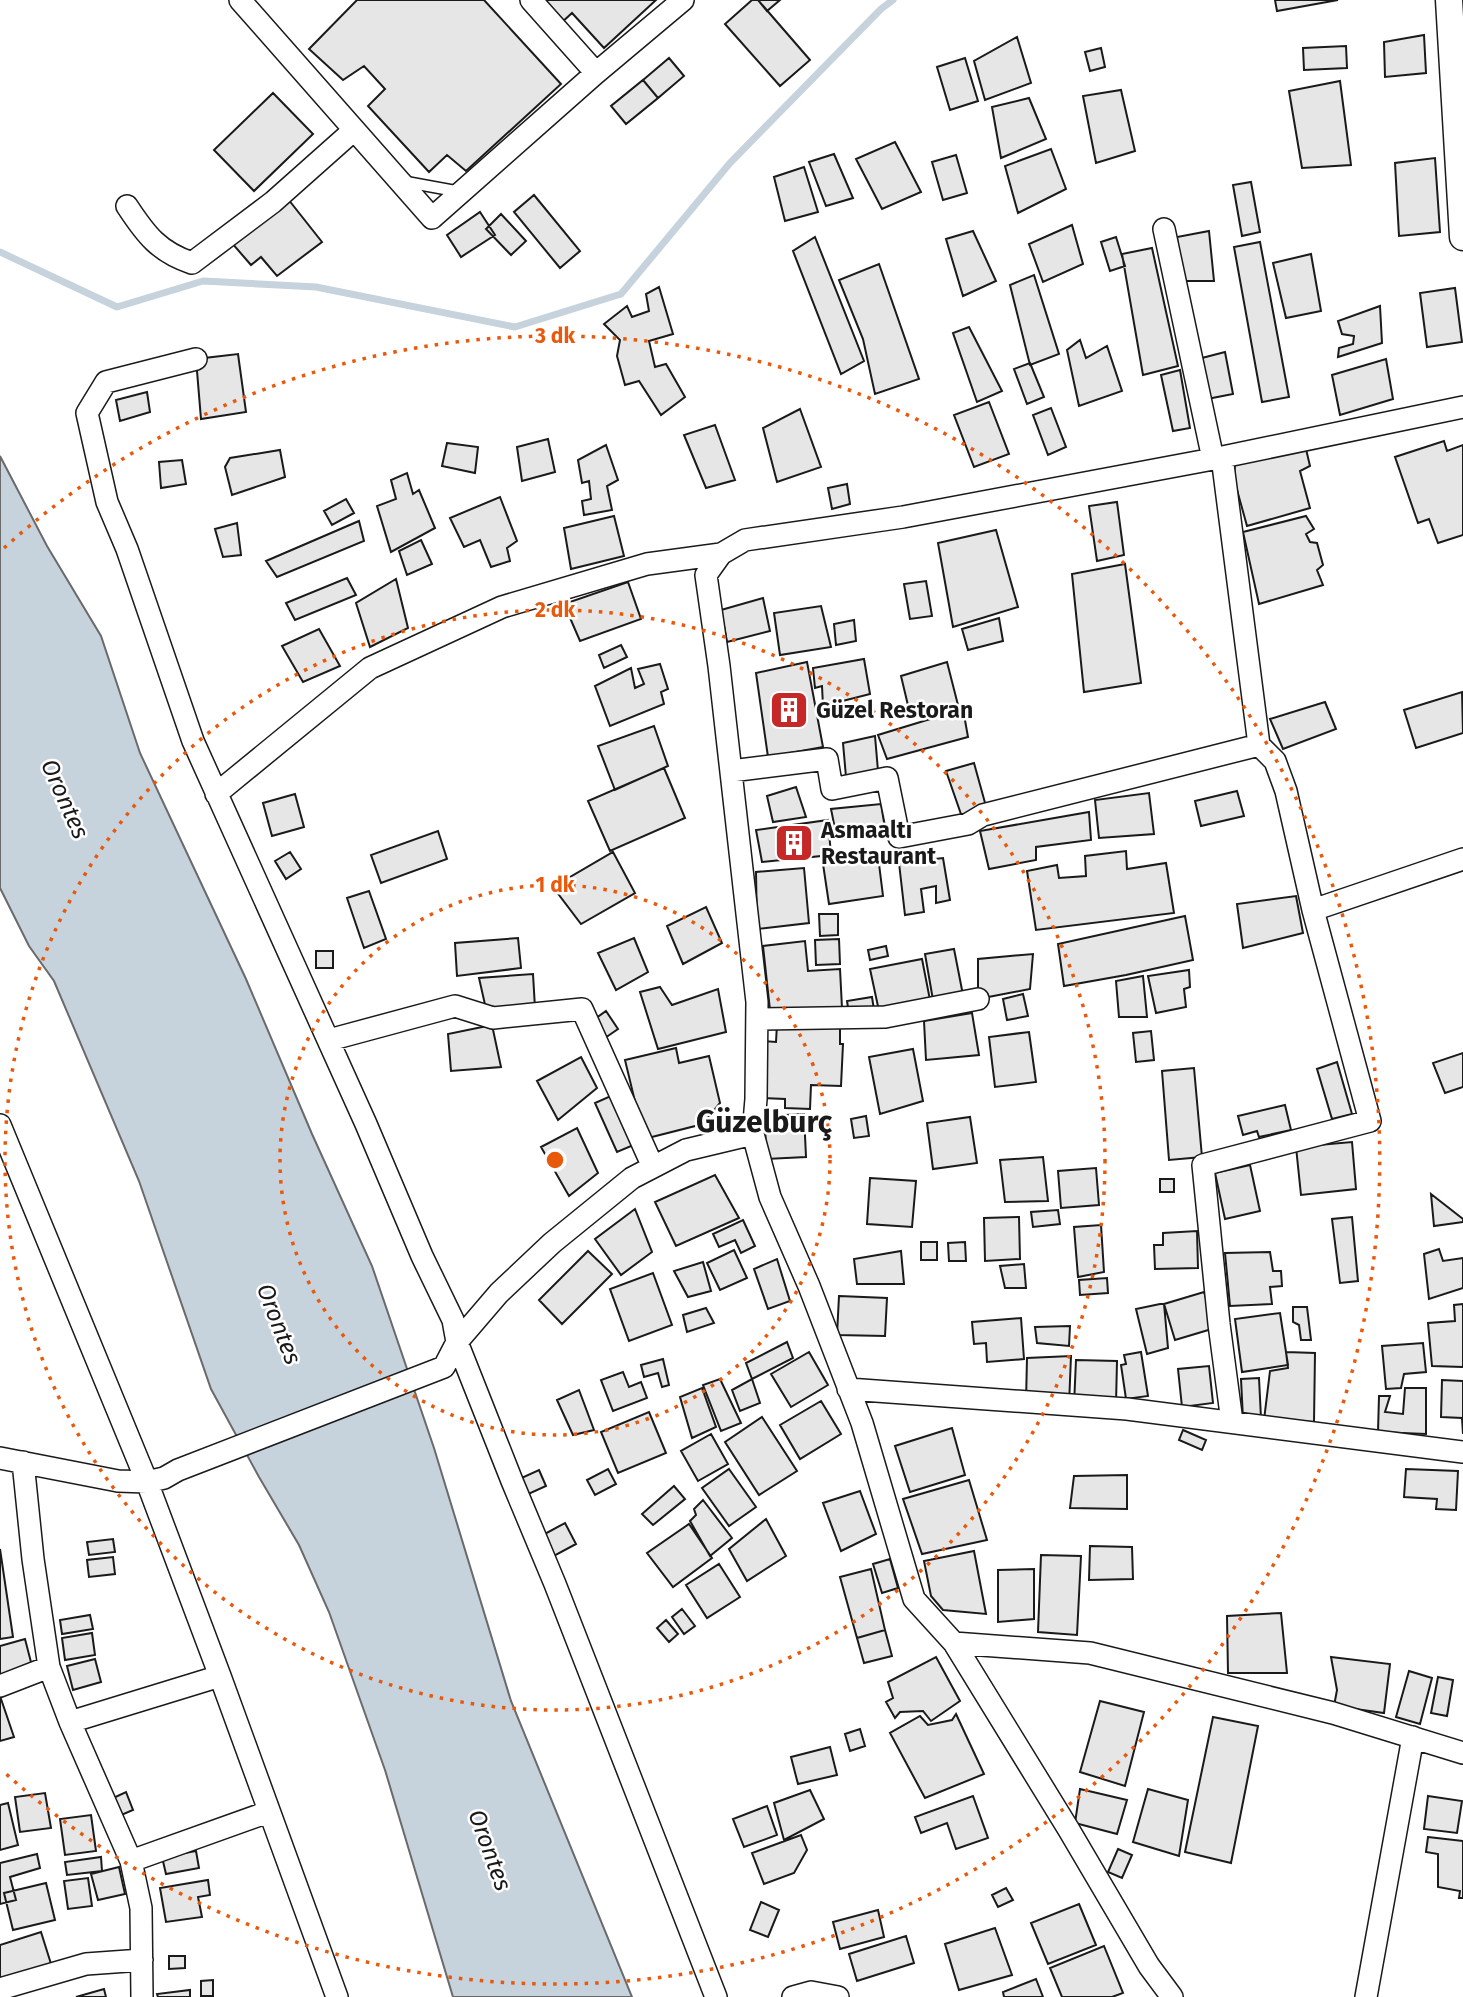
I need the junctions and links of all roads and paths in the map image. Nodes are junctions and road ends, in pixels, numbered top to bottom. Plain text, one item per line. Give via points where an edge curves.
1 (240, 0) edge
2 (531, 0) edge
3 (683, 0) edge
4 (1449, 0) edge
5 (596, 73) junction
6 (354, 130) junction
7 (398, 180) junction
8 (462, 192) junction
9 (127, 206) dead end
10 (1164, 229) dead end
11 (1463, 237) edge
12 (196, 359) dead end
13 (1463, 407) edge
14 (1218, 458) junction
15 (722, 554) junction
16 (1259, 746) junction
17 (731, 771) junction
18 (216, 794) junction
19 (1463, 859) edge
20 (1313, 910) junction
21 (978, 999) dead end
22 (757, 1019) junction
23 (329, 1040) junction
24 (0, 1125) edge
25 (753, 1134) junction
26 (653, 1167) junction
27 (457, 1342) junction
28 (848, 1389) junction
29 (1232, 1422) junction
30 (1463, 1452) edge
31 (0, 1458) edge
32 (23, 1462) junction
33 (147, 1482) junction
34 (954, 1643) junction
35 (49, 1667) junction
36 (220, 1676) junction
37 (0, 1686) edge
38 (70, 1722) junction
39 (1413, 1737) junction
40 (1463, 1753) edge
41 (268, 1812) junction
42 (131, 1860) junction
43 (142, 1960) junction
44 (0, 1989) edge
45 (142, 1997) edge
46 (337, 1997) edge
47 (716, 1997) edge
48 (793, 1997) edge
49 (838, 1997) edge
50 (1172, 1997) edge
51 (1366, 1997) edge

1 - 6 street
2 - 5 street
3 - 5 street
4 - 11 street
5 - 8 street
6 - 7 street
6 - 9 street via 273,202 192,264 174,257 146,234
7 - 8 lane
7 - 8 street via 432,218
10 - 14 street
12 - 18 street via 106,382 87,412 107,502
13 - 14 street
14 - 15 street via 903,517 746,540
14 - 16 street
15 - 17 street via 706,575
15 - 18 street via 647,564 502,607 370,668
16 - 17 street via 983,815 968,824 898,837 887,778 832,789 827,759
16 - 20 street via 1275,761 1286,791
17 - 22 street
18 - 23 street
19 - 20 street
20 - 29 street via 1370,1121 1202,1165
21 - 22 street via 885,1017
22 - 25 street
23 - 26 street via 455,1006 494,1018 582,1009
23 - 27 street via 453,1320
24 - 33 street
25 - 26 street via 686,1150
25 - 28 street via 770,1197
26 - 27 street via 632,1178 552,1243 499,1293
27 - 33 street via 444,1367
27 - 47 street
28 - 29 street via 1127,1409
28 - 34 street via 914,1599
29 - 30 street
31 - 32 street
32 - 33 street via 118,1481
32 - 35 street
33 - 36 street
34 - 39 street via 1090,1653
34 - 50 street
35 - 37 street
35 - 38 street
36 - 38 street
36 - 41 street
38 - 42 street
39 - 40 street
39 - 51 street
41 - 42 street
41 - 46 street
42 - 43 street via 141,1908
43 - 44 street via 86,1964
43 - 45 street
48 - 49 street via 811,1992

